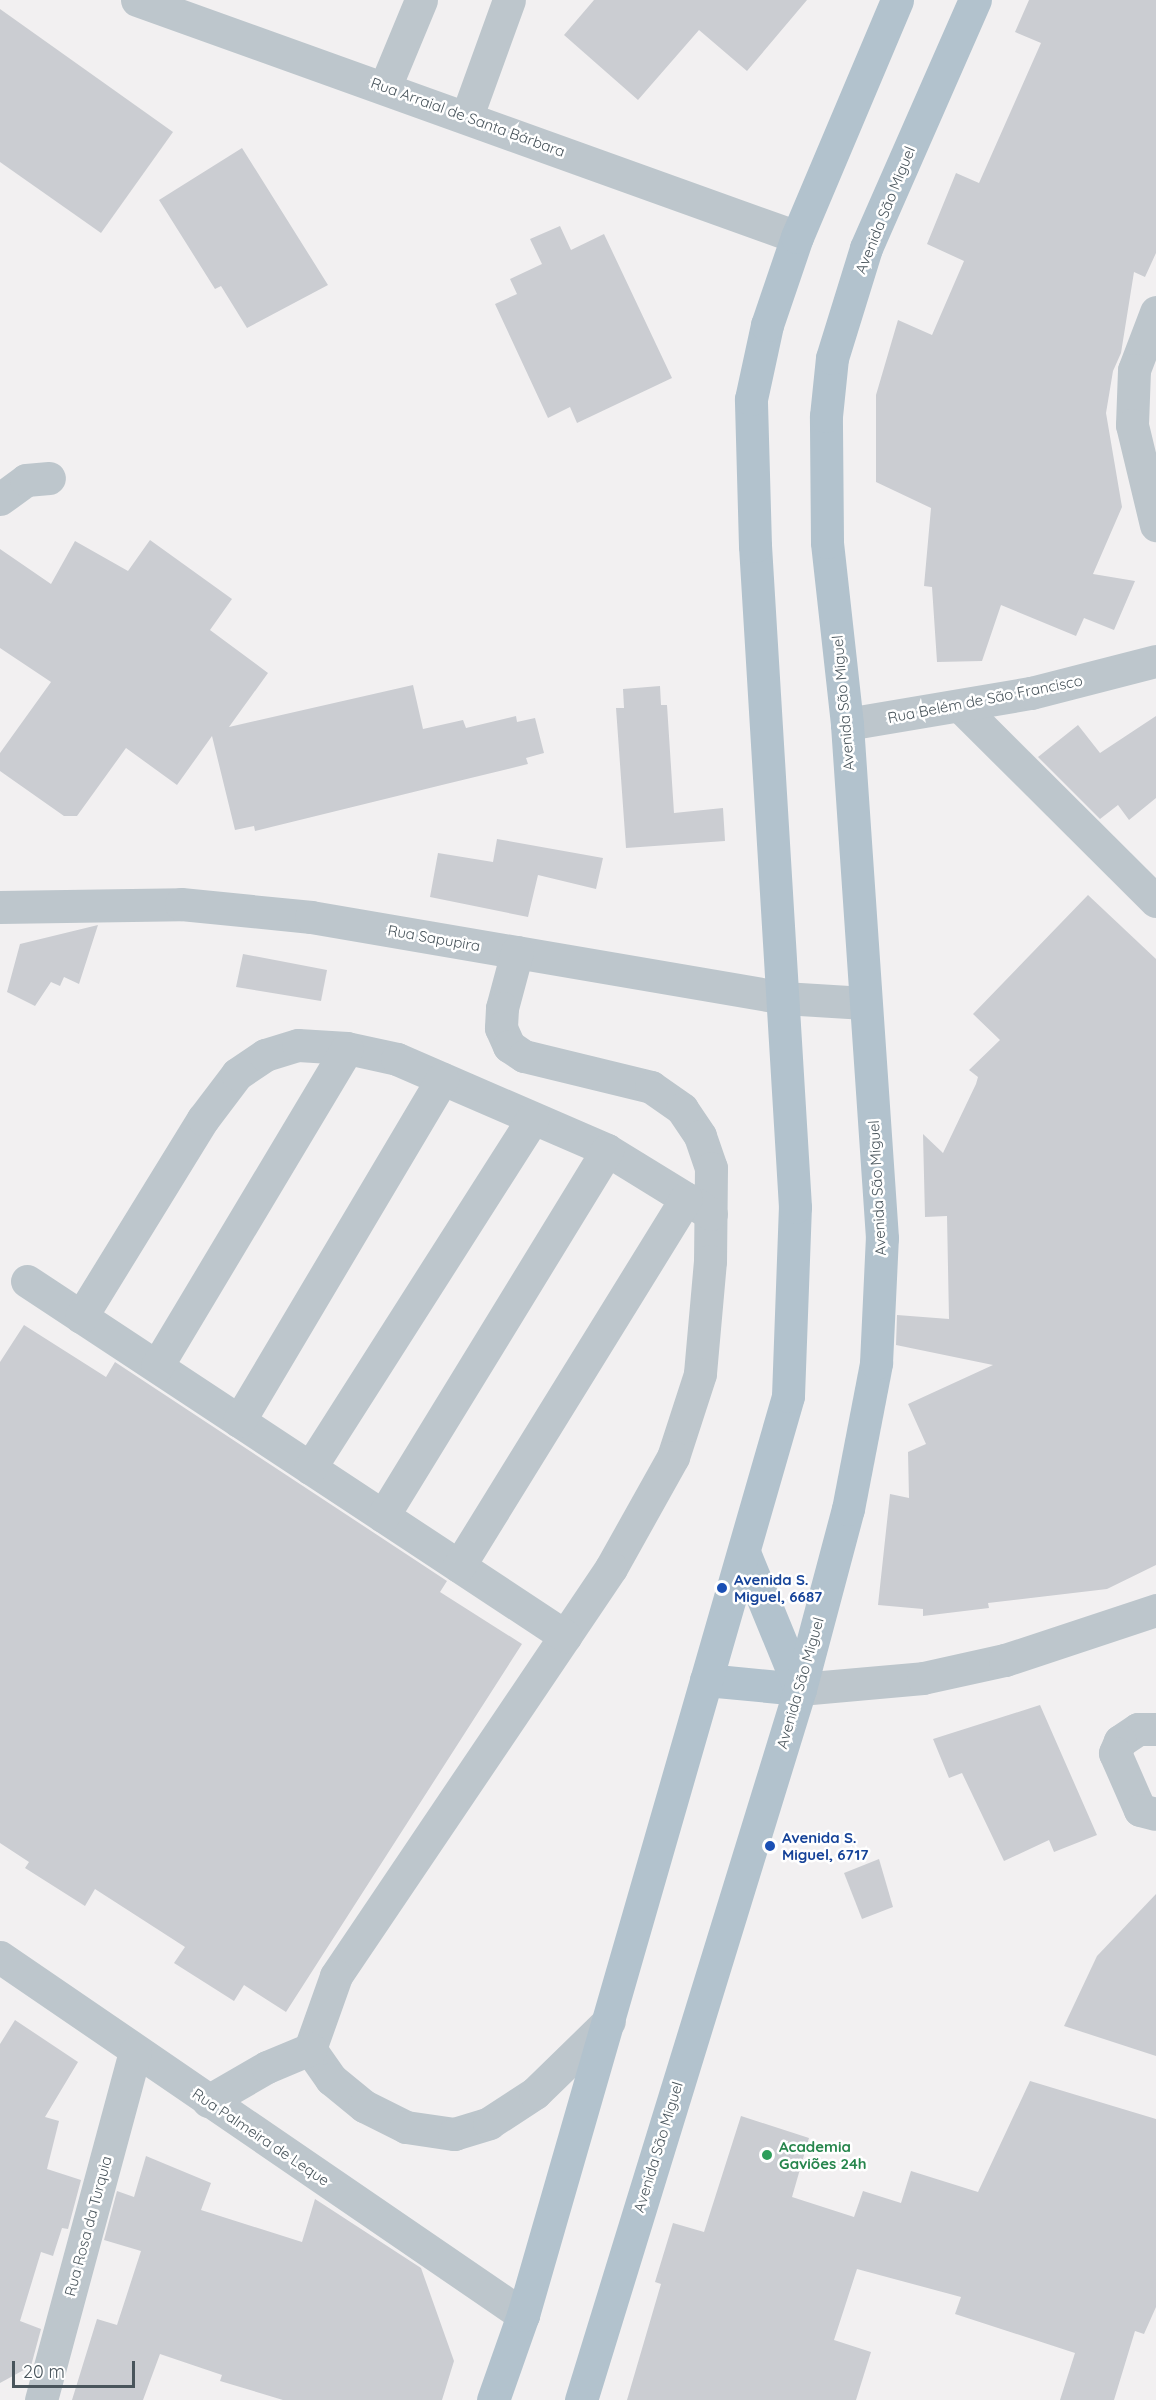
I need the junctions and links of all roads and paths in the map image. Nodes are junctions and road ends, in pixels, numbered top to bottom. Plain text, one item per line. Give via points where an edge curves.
1 (137, 0) edge
2 (421, 0) edge
3 (509, 0) edge
4 (897, 0) edge
5 (975, 0) edge
6 (385, 87) junction
7 (467, 116) junction
8 (797, 237) junction
9 (1156, 312) edge
10 (49, 478) dead end
11 (0, 499) edge
12 (1156, 525) edge
13 (1156, 661) edge
14 (961, 707) junction
15 (847, 724) junction
16 (1156, 901) edge
17 (0, 907) edge
18 (517, 952) junction
19 (783, 998) junction
20 (865, 1002) junction
21 (347, 1048) junction
22 (442, 1078) junction
23 (532, 1119) junction
24 (607, 1150) junction
25 (698, 1206) junction
26 (27, 1281) dead end
27 (81, 1317) junction
28 (157, 1366) junction
29 (239, 1421) junction
30 (310, 1468) junction
31 (382, 1516) junction
32 (745, 1555) junction
33 (459, 1566) junction
34 (1155, 1613) edge
35 (565, 1636) junction
36 (706, 1680) junction
37 (800, 1689) junction
38 (1156, 1729) edge
39 (1156, 1814) edge
40 (0, 1957) edge
41 (609, 2021) junction
42 (310, 2049) junction
43 (135, 2052) junction
44 (208, 2101) junction
45 (524, 2315) junction
46 (41, 2400) edge
47 (493, 2400) edge
48 (581, 2400) edge

1 - 6 street, Rua Arraial de Santa Bárbara
2 - 6 street
3 - 7 street
4 - 8 main road
5 - 15 main road, Avenida São Miguel via 866,249 832,358 826,416 827,542
6 - 7 street, Rua Arraial de Santa Bárbara
7 - 8 street, Rua Arraial de Santa Bárbara
8 - 19 main road via 767,325 751,399 754,546
9 - 12 street via 1134,370 1132,425
10 - 11 street via 26,480
13 - 14 street, Rua Belém de São Francisco
14 - 15 street, Rua Belém de São Francisco
14 - 16 street
15 - 20 main road, Avenida São Miguel
17 - 18 street, Rua Sapupira via 181,904 311,917
18 - 19 street, Rua Sapupira
18 - 25 street via 502,1008 501,1028 508,1046 524,1056 651,1087 682,1109 700,1136 711,1168
19 - 20 street, Rua Sapupira
19 - 32 main road via 795,1207 788,1396
20 - 37 main road, Avenida São Miguel via 882,1238 876,1363 848,1509
21 - 22 street via 397,1059
21 - 27 street via 298,1045 265,1055 237,1074 202,1119
21 - 28 street
22 - 23 street
22 - 29 street
23 - 24 street
23 - 30 street
24 - 25 street
24 - 31 street
25 - 33 street
25 - 35 street via 700,1374 689,1415 673,1457 611,1568
26 - 27 street
27 - 28 street
28 - 29 street
29 - 30 street
30 - 31 street
31 - 33 street
32 - 36 main road
32 - 37 main road
33 - 35 street
34 - 37 street via 1005,1660 923,1678
35 - 42 street via 336,1976
36 - 37 main road
36 - 41 main road
37 - 48 main road, Avenida São Miguel
38 - 39 street via 1138,1729 1120,1741 1115,1753 1140,1810
40 - 43 street, Rua Palmeira de Leque
41 - 42 street via 535,2092 489,2122 454,2134 406,2127 364,2106 332,2079
41 - 45 main road
42 - 44 street via 267,2067
43 - 44 street, Rua Palmeira de Leque
43 - 46 street, Rua Rosa da Turquia
44 - 45 street, Rua Palmeira de Leque
45 - 47 main road

